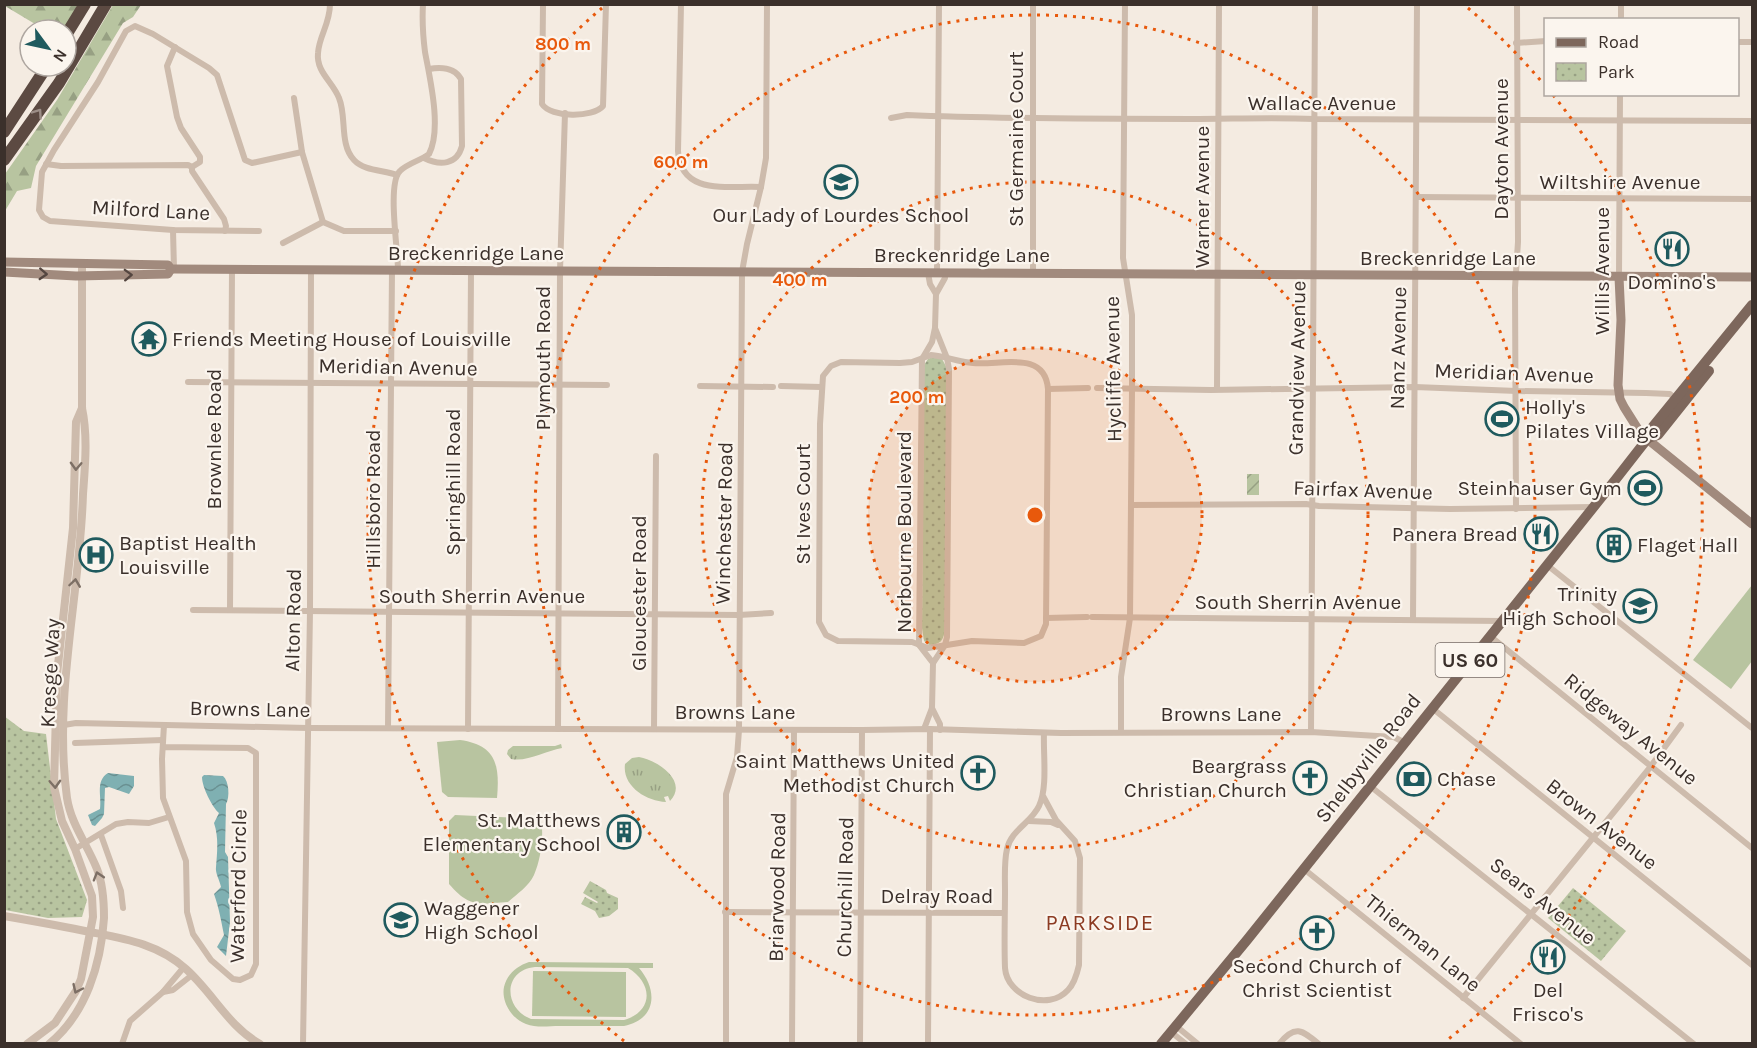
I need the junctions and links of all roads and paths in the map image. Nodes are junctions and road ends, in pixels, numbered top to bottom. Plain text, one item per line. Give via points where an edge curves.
1 (84, 4) edge
2 (106, 4) edge
3 (330, 4) edge
4 (423, 4) edge
5 (543, 4) edge
6 (606, 4) edge
7 (681, 4) edge
8 (767, 4) edge
9 (939, 4) edge
10 (1033, 4) edge
11 (1125, 4) edge
12 (1219, 4) edge
13 (1315, 4) edge
14 (1417, 4) edge
15 (1517, 4) edge
16 (76, 18) edge
17 (1544, 41) edge
18 (1516, 43) junction
19 (175, 47) junction
20 (429, 69) junction
21 (39, 78) edge
22 (1620, 96) edge
23 (294, 98) dead end
24 (565, 113) junction
25 (938, 116) junction
26 (891, 118) dead end
27 (1032, 119) junction
28 (1124, 119) junction
29 (1219, 119) junction
30 (1314, 119) junction
31 (1416, 120) junction
32 (1517, 120) junction
33 (1620, 120) junction
34 (1752, 121) edge
35 (4, 132) edge
36 (302, 152) junction
37 (424, 158) junction
38 (4, 160) edge
39 (46, 164) junction
40 (192, 168) junction
41 (397, 175) junction
42 (761, 187) junction
43 (1416, 197) junction
44 (1518, 198) junction
45 (1620, 198) junction
46 (1752, 199) edge
47 (323, 222) junction
48 (173, 230) junction
49 (225, 231) junction
50 (259, 231) dead end
51 (396, 231) junction
52 (283, 243) dead end
53 (4, 262) edge
54 (82, 264) junction
55 (232, 268) junction
56 (173, 269) junction
57 (311, 269) junction
58 (395, 270) junction
59 (471, 271) junction
60 (560, 271) junction
61 (4, 272) edge
62 (742, 272) junction
63 (937, 273) junction
64 (1033, 274) junction
65 (1126, 274) junction
66 (1219, 275) junction
67 (82, 276) junction
68 (1315, 276) junction
69 (1416, 276) junction
70 (1516, 277) junction
71 (1752, 277) edge
72 (1619, 278) junction
73 (936, 294) junction
74 (1752, 305) edge
75 (1752, 315) edge
76 (935, 328) junction
77 (947, 358) junction
78 (922, 359) junction
79 (231, 381) junction
80 (188, 382) dead end
81 (311, 383) junction
82 (390, 384) junction
83 (471, 384) junction
84 (559, 385) junction
85 (607, 386) dead end
86 (700, 386) dead end
87 (741, 387) junction
88 (773, 387) dead end
89 (781, 387) dead end
90 (821, 387) junction
91 (1415, 387) junction
92 (1048, 388) junction
93 (1088, 388) dead end
94 (1096, 388) dead end
95 (1314, 388) junction
96 (1217, 389) junction
97 (1132, 390) junction
98 (1517, 391) junction
99 (1619, 392) junction
100 (1676, 399) junction
101 (82, 408) junction
102 (1648, 438) junction
103 (656, 456) dead end
104 (1131, 505) junction
105 (1312, 505) junction
106 (1594, 507) junction
107 (1414, 508) junction
108 (1516, 509) junction
109 (1752, 524) edge
110 (1548, 565) junction
111 (193, 610) dead end
112 (230, 610) junction
113 (310, 611) junction
114 (389, 612) junction
115 (469, 613) junction
116 (558, 613) junction
117 (771, 613) dead end
118 (655, 614) junction
119 (740, 615) junction
120 (1046, 618) junction
121 (1130, 618) junction
122 (1312, 620) junction
123 (1413, 620) junction
124 (1502, 621) junction
125 (1490, 636) junction
126 (919, 645) junction
127 (945, 645) junction
128 (933, 663) junction
129 (932, 708) junction
130 (1432, 708) junction
131 (64, 725) junction
132 (164, 725) junction
133 (1681, 725) dead end
134 (308, 728) junction
135 (387, 728) junction
136 (1752, 728) edge
137 (468, 729) junction
138 (558, 729) junction
139 (654, 729) junction
140 (927, 729) junction
141 (739, 730) junction
142 (794, 730) junction
143 (862, 730) junction
144 (940, 730) junction
145 (1121, 732) junction
146 (1311, 732) junction
147 (1044, 733) junction
148 (75, 743) dead end
149 (1405, 743) junction
150 (163, 744) junction
151 (1650, 766) junction
152 (1370, 786) junction
153 (1043, 796) junction
154 (169, 817) junction
155 (1029, 821) junction
156 (1064, 828) junction
157 (101, 835) junction
158 (1593, 837) junction
159 (84, 844) junction
160 (1752, 848) edge
161 (75, 849) junction
162 (1304, 869) junction
163 (123, 908) dead end
164 (725, 912) junction
165 (793, 912) junction
166 (861, 912) junction
167 (929, 913) junction
168 (1004, 913) junction
169 (1532, 913) junction
170 (4, 916) edge
171 (91, 932) junction
172 (102, 934) junction
173 (1752, 965) edge
174 (184, 967) junction
175 (192, 975) junction
176 (163, 992) junction
177 (1463, 998) junction
178 (1174, 1029) junction
179 (303, 1034) junction
180 (27, 1044) edge
181 (49, 1044) edge
182 (122, 1044) edge
183 (260, 1044) edge
184 (297, 1044) edge
185 (303, 1044) edge
186 (726, 1044) edge
187 (792, 1044) edge
188 (860, 1044) edge
189 (928, 1044) edge
190 (1161, 1044) edge
191 (1186, 1044) edge
192 (1198, 1044) edge
193 (1279, 1044) edge
194 (1319, 1044) edge
195 (1521, 1044) edge
196 (1694, 1044) edge

1 - 16 highway
38 -> 2 highway via 59,83
3 - 41 street via 318,57 320,69 340,102 347,150 362,166
4 - 20 street
5 - 24 street via 542,99 547,110
6 - 24 street via 603,106 592,113
7 - 42 street via 681,166 692,179 705,185
8 - 42 street, Winchester Road via 766,158
9 - 25 street, Norbourne Boulevard
10 - 27 street, St Germaine Court
11 - 28 street, Hycliffe Avenue
12 - 29 street, Warner Avenue
13 - 30 street, Grandview Avenue
14 - 31 street, Nanz Avenue
15 - 18 street, Dayton Avenue
17 - 18 street
18 - 32 street, Dayton Avenue
19 - 36 street via 217,75 245,160 252,163
19 - 39 street via 138,27 126,31
19 - 40 street via 168,72 181,128 200,157
20 - 37 street via 434,136 431,150
20 - 37 street via 447,68 461,79 462,146 459,156 449,162 433,163
21 - 35 highway
22 - 33 street, Willis Avenue
23 - 36 street
24 - 60 street, Plymouth Road
25 - 26 street, Wallace Avenue
25 - 27 street, Wallace Avenue
25 - 63 street, Norbourne Boulevard
27 - 28 street, Wallace Avenue
27 - 64 street, St Germaine Court
28 - 29 street, Wallace Avenue
28 - 65 street, Hycliffe Avenue
29 - 30 street, Wallace Avenue
29 - 66 street, Warner Avenue
30 - 31 street, Wallace Avenue
30 - 68 street, Grandview Avenue
31 - 32 street, Wallace Avenue
31 - 43 street, Nanz Avenue
32 - 33 street, Wallace Avenue
32 - 44 street, Dayton Avenue
33 - 34 street, Wallace Avenue
33 - 45 street, Willis Avenue
36 - 47 street
37 - 41 street
39 - 40 street
39 - 48 street, Milford Lane via 39,207 43,217 50,221
40 - 49 street via 226,223
41 - 51 street, Hillsboro Road via 393,195
42 - 62 street, Winchester Road
43 - 44 street, Wiltshire Avenue
43 - 69 street, Nanz Avenue
44 - 45 street, Wiltshire Avenue
44 - 70 street, Dayton Avenue
45 - 46 street, Wiltshire Avenue
45 - 72 street, Willis Avenue
47 - 51 street via 344,231
47 - 52 street
48 - 49 street, Milford Lane
48 - 56 street
49 - 50 street, Milford Lane
51 - 58 street, Hillsboro Road
53 - 54 main road, Breckenridge Lane
54 - 56 main road, Breckenridge Lane via 168,265
54 - 67 street, Kresge Way
55 - 56 main road, Breckenridge Lane
55 - 57 main road, Breckenridge Lane
55 - 79 street, Brownlee Road
67 -> 56 main road, Breckenridge Lane via 168,274
57 - 58 main road, Breckenridge Lane
57 - 81 street, Alton Road
58 - 59 main road, Breckenridge Lane
58 - 82 street, Hillsboro Road
59 - 60 main road, Breckenridge Lane
59 - 83 street, Springhill Road
60 - 62 main road, Breckenridge Lane
60 - 84 street, Plymouth Road
61 -> 67 main road, Breckenridge Lane
62 - 63 main road, Breckenridge Lane
62 - 87 street, Winchester Road
63 - 64 main road, Breckenridge Lane
63 - 73 street, Norbourne Boulevard via 930,284
63 - 73 street, Norbourne Boulevard via 945,278
64 - 65 main road, Breckenridge Lane
65 - 66 main road, Breckenridge Lane
65 - 97 street, Hycliffe Avenue via 1132,315
66 - 68 main road, Breckenridge Lane
66 - 96 street, Warner Avenue
67 - 101 street, Kresge Way
68 - 69 main road, Breckenridge Lane
68 - 95 street, Grandview Avenue
69 - 70 main road, Breckenridge Lane
69 - 91 street, Nanz Avenue
70 - 72 main road, Breckenridge Lane
70 - 98 street, Dayton Avenue
71 - 72 main road, Breckenridge Lane
72 - 99 main road, Willis Avenue
73 - 76 street, Norbourne Boulevard
74 - 100 main road, Shelbyville Road
75 - 102 main road, Shelbyville Road via 1658,435
76 - 77 street, Norbourne Boulevard
76 - 78 street, Norbourne Boulevard
77 - 78 street via 931,355
77 - 92 street via 973,363 1018,362 1037,367 1046,377
77 - 127 street, Norbourne Boulevard
78 - 90 street, St Ives Court via 900,363 841,362 826,371
78 - 126 street, Norbourne Boulevard
79 - 80 street, Meridian Avenue
79 - 81 street, Meridian Avenue
79 - 112 street, Brownlee Road
81 - 82 street, Meridian Avenue
81 - 113 street, Alton Road
82 - 83 street, Meridian Avenue
82 - 114 street, Hillsboro Road
83 - 84 street, Meridian Avenue
83 - 115 street, Springhill Road
84 - 85 street, Meridian Avenue
84 - 116 street, Plymouth Road
86 - 87 street
87 - 88 street
87 - 119 street, Winchester Road
89 - 90 street
90 - 126 street, St Ives Court via 819,622 826,635 845,642 882,640
91 - 95 street, Meridian Avenue
91 - 98 street, Meridian Avenue
91 - 107 street, Nanz Avenue
92 - 93 street
92 - 120 street
94 - 97 street, Meridian Avenue
95 - 96 street, Meridian Avenue
95 - 105 street, Grandview Avenue
96 - 97 street, Meridian Avenue
97 - 104 street, Hycliffe Avenue
98 - 99 street, Meridian Avenue
98 - 108 street, Dayton Avenue
99 - 100 street, Meridian Avenue via 1670,394
99 - 102 main road, Willis Avenue via 1624,408
100 - 102 main road, Shelbyville Road
131 -> 101 street, Kresge Way via 64,674 83,515
101 -> 161 street, Kresge Way via 76,422 73,528 57,674 54,756 56,799
102 - 106 main road, Shelbyville Road / US 60
102 - 109 main road, Willis Avenue
103 - 118 street, Gloucester Road
104 - 105 street, Fairfax Avenue
104 - 121 street, Hycliffe Avenue
105 - 107 street, Fairfax Avenue
105 - 122 street, Grandview Avenue
106 - 108 street, Fairfax Avenue
106 - 110 main road, Shelbyville Road / US 60
107 - 108 street, Fairfax Avenue
107 - 123 street, Nanz Avenue
110 - 124 main road, Shelbyville Road / US 60
110 - 136 street
111 - 112 street, South Sherrin Avenue
112 - 113 street, South Sherrin Avenue
113 - 114 street, South Sherrin Avenue
113 - 134 street, Alton Road
114 - 115 street, South Sherrin Avenue
114 - 135 street, Hillsboro Road
115 - 116 street, South Sherrin Avenue
115 - 137 street, Springhill Road
116 - 118 street, South Sherrin Avenue
116 - 138 street, Plymouth Road
117 - 119 street, South Sherrin Avenue
118 - 119 street, South Sherrin Avenue
118 - 139 street, Gloucester Road
119 - 141 street, Winchester Road
120 - 121 street, South Sherrin Avenue
120 - 127 street via 1044,632 1031,642
121 - 122 street, South Sherrin Avenue
121 - 145 street, Hycliffe Avenue via 1121,677
122 - 123 street, South Sherrin Avenue
122 - 146 street, Grandview Avenue
123 - 124 street, South Sherrin Avenue
124 - 125 main road, Shelbyville Road / US 60
125 - 130 main road, Shelbyville Road / US 60
125 - 151 street, Ridgeway Avenue
126 - 127 street
126 - 128 street, Norbourne Boulevard
127 - 128 street, Norbourne Boulevard
128 - 129 street
129 - 140 street via 925,723
129 - 144 street
130 - 149 main road, Shelbyville Road / US 60
130 - 158 street, Brown Avenue
131 - 132 street, Browns Lane
131 - 159 street, Kresge Way via 68,798
132 - 134 street, Browns Lane
132 - 150 street, Waterford Circle
133 - 151 street
134 - 135 street, Browns Lane
134 - 179 street, Alton Road
135 - 137 street, Browns Lane
137 - 138 street, Browns Lane
138 - 139 street, Browns Lane
139 - 141 street, Browns Lane
140 - 143 street, Browns Lane
140 - 144 street, Browns Lane
140 - 167 street
141 - 142 street, Browns Lane
141 - 164 street, Winchester Road via 737,757 726,794
142 - 143 street, Browns Lane
142 - 165 street, Briarwood Road
143 - 166 street, Churchill Road
144 - 147 street, Browns Lane
145 - 146 street, Browns Lane
145 - 147 street, Browns Lane
146 - 149 street, Browns Lane via 1394,737
147 - 153 street
148 - 150 street
149 - 152 main road, Shelbyville Road / US 60
150 - 154 street, Waterford Circle via 162,795
150 - 154 street, Waterford Circle via 248,748 256,755 256,964 251,975 233,979 211,960 193,934 187,912 186,861
151 - 158 street
151 - 160 street, Ridgeway Avenue
152 - 162 main road, Shelbyville Road / US 60
152 - 169 street, Sears Avenue
153 - 155 street
153 - 156 street
154 - 157 street via 149,823 116,824
155 - 156 street via 1051,822
155 - 168 street via 1007,846
156 - 168 street via 1075,841 1080,858 1079,965 1065,993 1050,999 1030,998 1009,982
157 - 159 street
157 - 163 street
158 - 169 street
158 - 173 street, Brown Avenue
159 - 161 street
172 -> 159 street, Kresge Way via 101,883
161 - 171 street, Kresge Way via 92,896
162 - 177 street, Thierman Lane
162 - 178 main road, Shelbyville Road / US 60
164 - 165 street, Delray Road
164 - 186 street, Winchester Road
165 - 166 street, Delray Road
165 - 187 street, Briarwood Road
166 - 167 street, Delray Road
166 - 188 street, Churchill Road
167 - 168 street, Delray Road
167 - 189 street
169 - 177 street
169 - 196 street, Sears Avenue
170 - 171 street
171 - 172 street
171 -> 180 street, Kresge Way via 76,991 55,1023
172 - 174 street via 152,946
172 - 181 street, Kresge Way via 96,970 86,994 62,1032
174 - 175 street
174 - 176 street
175 - 176 street via 173,990
175 - 183 street via 234,1024
176 - 182 street via 130,1021
177 - 195 street, Thierman Lane
178 - 190 main road, Shelbyville Road / US 60
178 - 191 street
178 - 192 street
179 - 184 street
179 - 185 street, Alton Road
193 - 194 street via 1290,1032 1298,1031

